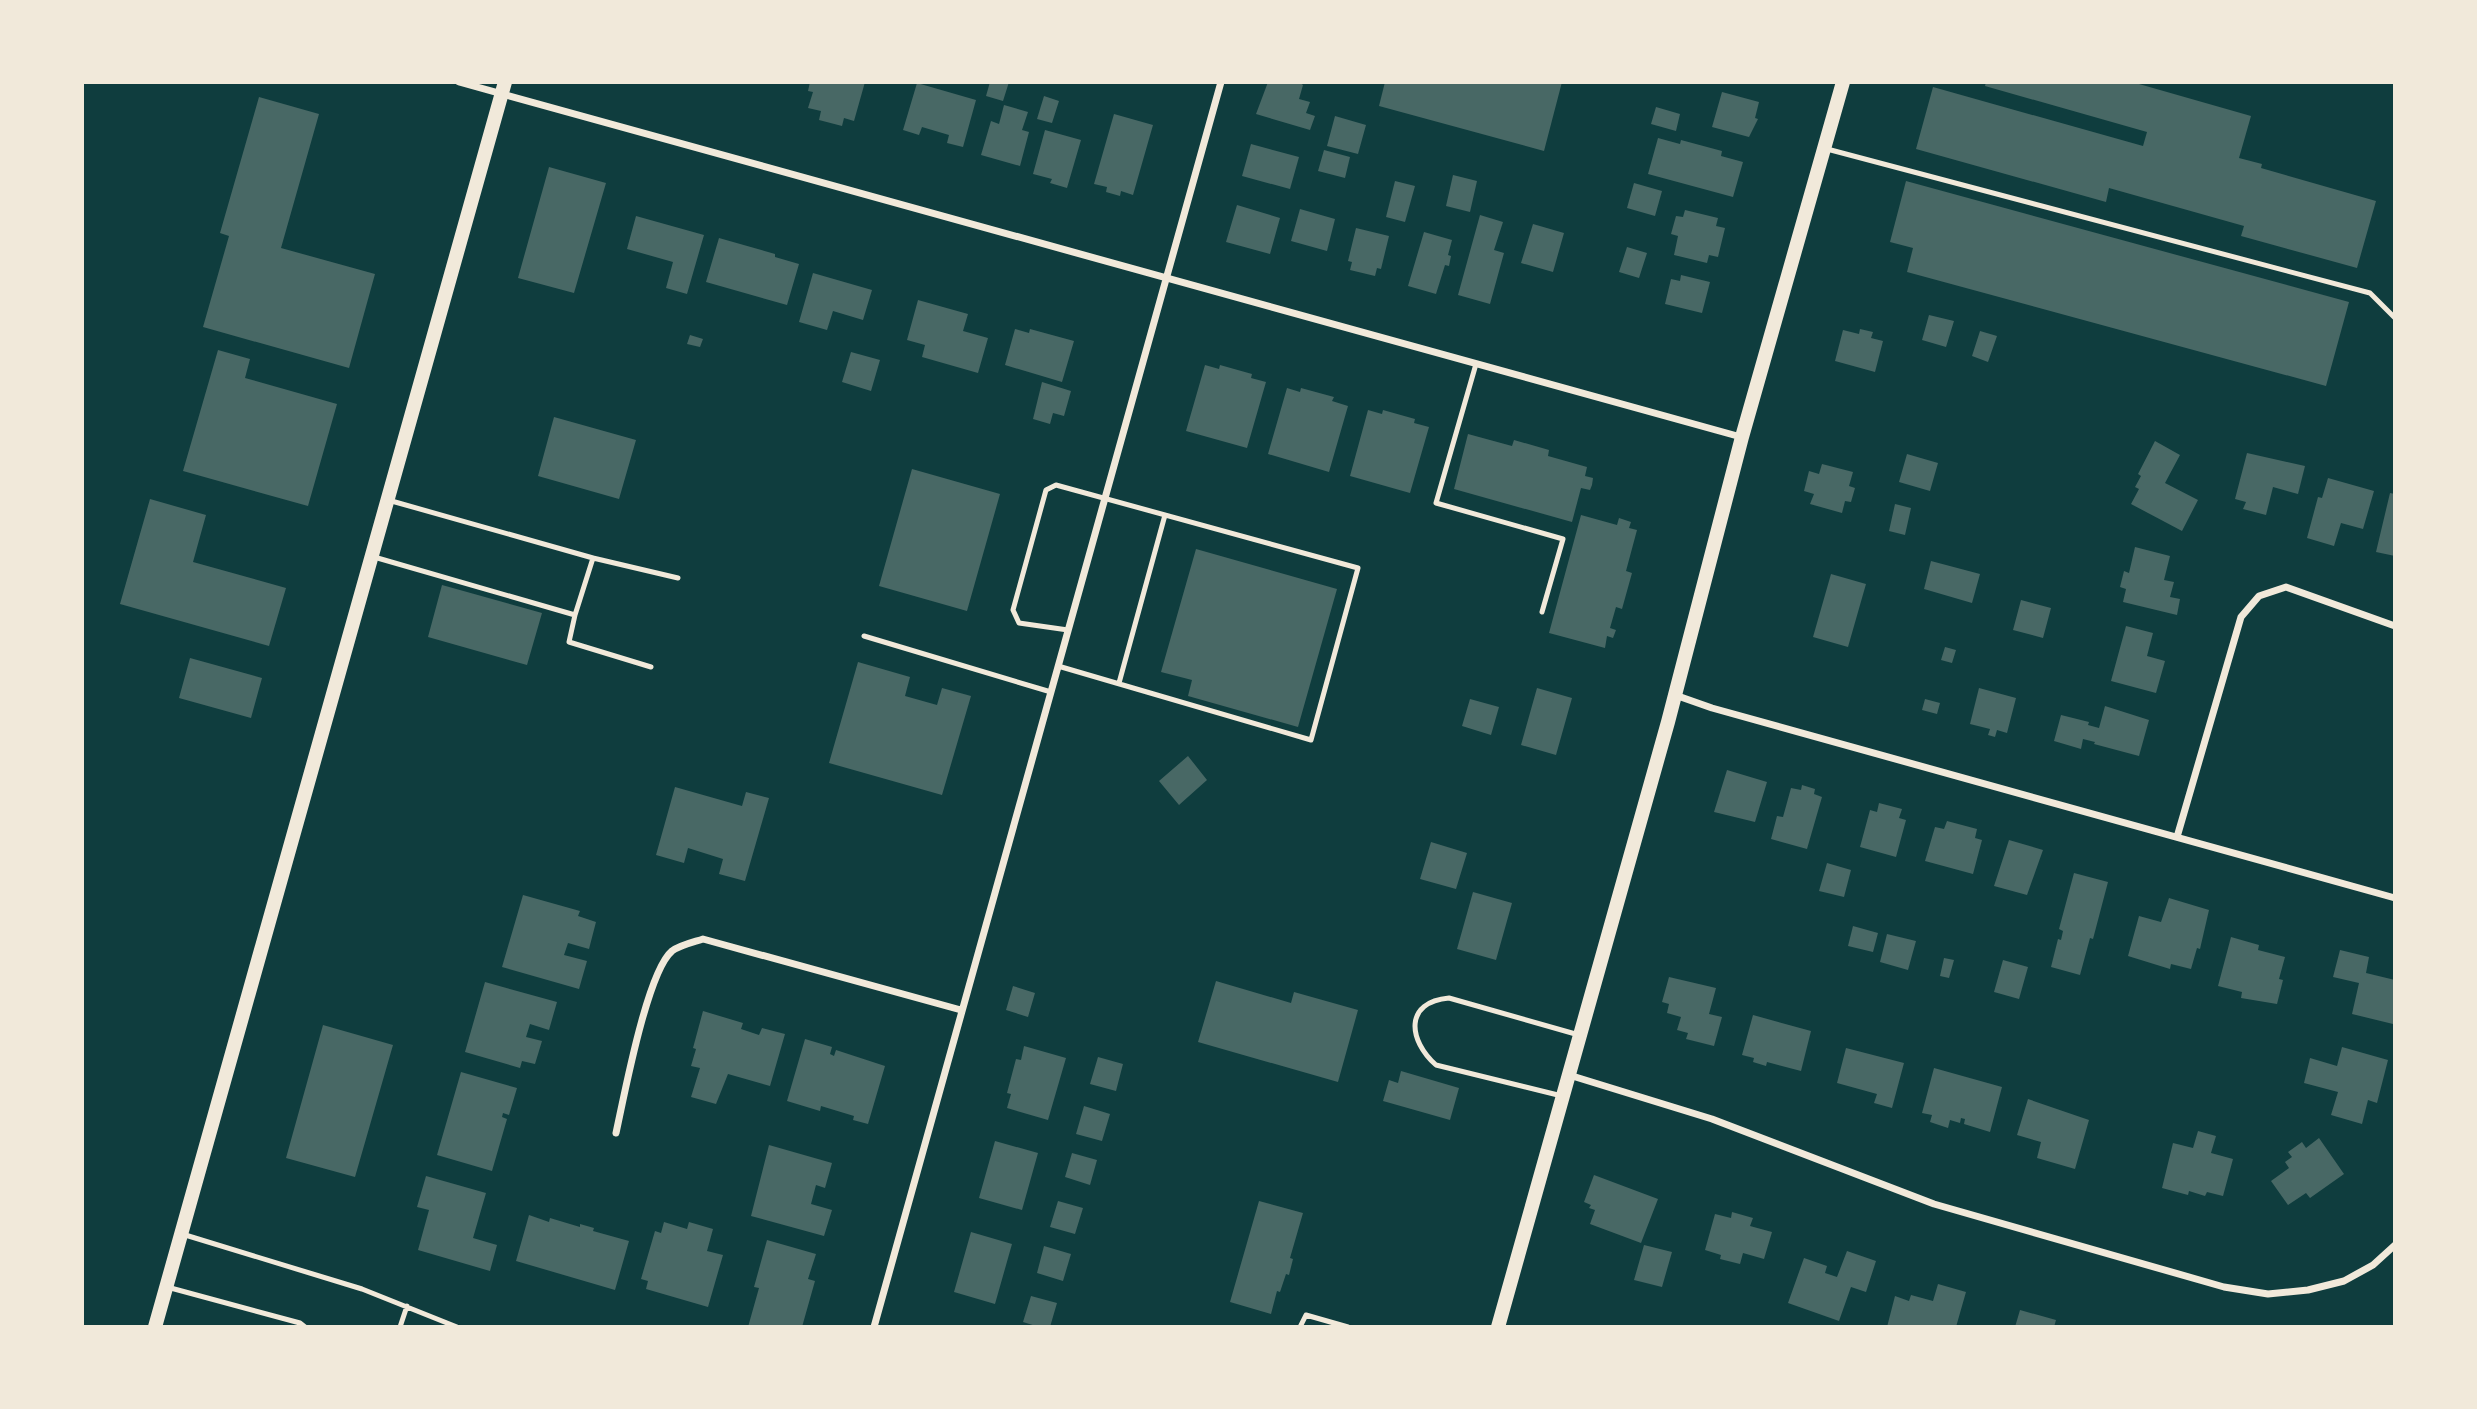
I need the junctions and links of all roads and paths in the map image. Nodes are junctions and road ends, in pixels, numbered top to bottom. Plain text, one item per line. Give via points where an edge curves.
1 (459, 82) edge
2 (1221, 82) edge
3 (1843, 82) edge
4 (503, 88) edge
5 (1824, 148) junction
6 (1166, 278) junction
7 (2395, 318) edge
8 (1476, 364) junction
9 (1742, 437) junction
10 (1105, 498) junction
11 (388, 500) junction
12 (1164, 515) junction
13 (372, 556) junction
14 (593, 558) junction
15 (678, 578) dead end
16 (1542, 612) dead end
17 (575, 615) junction
18 (2395, 626) edge
19 (1068, 630) junction
20 (864, 636) dead end
21 (1058, 666) junction
22 (651, 667) dead end
23 (1119, 683) junction
24 (1051, 692) junction
25 (1675, 695) junction
26 (2177, 837) junction
27 (2395, 898) edge
28 (961, 1010) junction
29 (1579, 1035) junction
30 (1569, 1074) junction
31 (1562, 1096) junction
32 (616, 1133) dead end
33 (182, 1234) junction
34 (2395, 1245) edge
35 (166, 1287) junction
36 (407, 1306) junction
37 (155, 1327) edge
38 (305, 1327) edge
39 (400, 1327) edge
40 (457, 1327) edge
41 (874, 1327) edge
42 (1300, 1327) edge
43 (1348, 1327) edge
44 (1498, 1327) edge

1 - 4 street
2 - 6 street
3 - 5 main road
4 - 6 street
4 - 11 main road
5 - 7 lane via 2370,293
5 - 9 main road
6 - 8 street
6 - 10 street
8 - 9 street
8 - 16 lane via 1436,503 1563,539
9 - 25 main road
10 - 12 lane
10 - 19 street
10 - 19 lane via 1056,485 1046,490 1013,610 1019,623
11 - 13 main road
11 - 14 lane
12 - 23 lane
12 - 23 lane via 1358,568 1311,740
13 - 17 lane
13 - 33 main road
14 - 15 lane
14 - 17 lane
17 - 22 lane via 569,642
18 - 26 street via 2286,587 2259,596 2241,617
19 - 21 street
20 - 24 lane
21 - 23 lane
21 - 24 street
24 - 28 street
25 - 26 street
25 - 29 main road
26 - 27 street
28 - 32 street via 703,939 672,951 661,967 644,1010
28 - 41 street
29 - 30 main road
29 - 31 lane via 1449,998 1425,1004 1416,1022 1416,1038 1436,1065
30 - 31 main road
30 - 34 street via 1712,1119 1934,1204 2224,1287 2268,1294 2308,1290 2354,1276
31 - 44 main road
33 - 35 main road
33 - 36 lane
35 - 37 main road
35 - 38 lane
36 - 39 lane
36 - 40 lane
42 - 43 lane via 1306,1315

